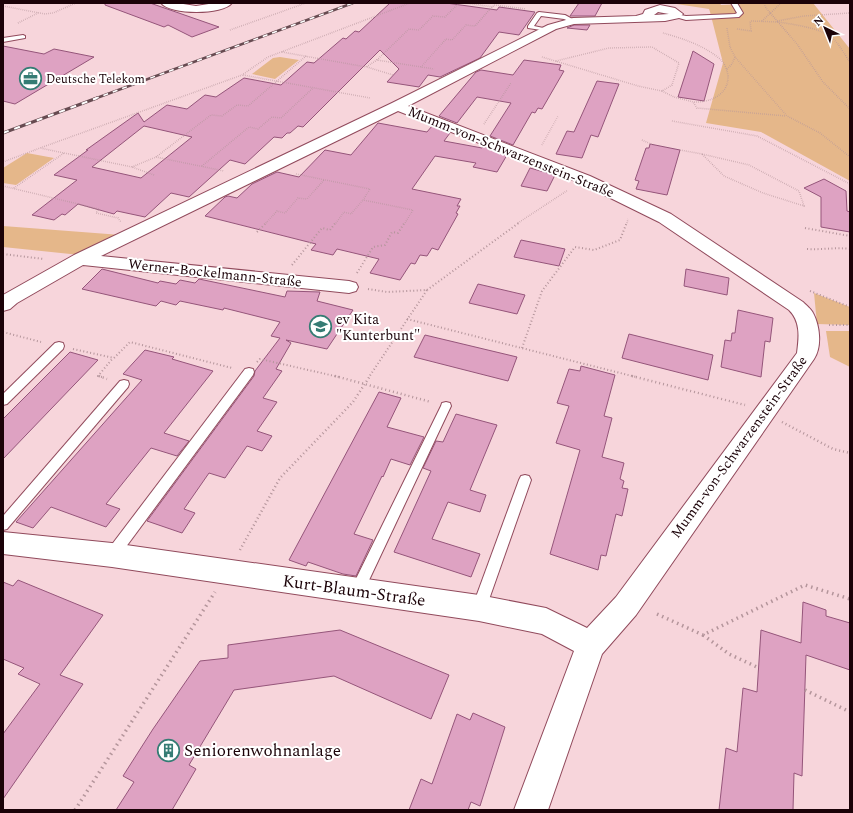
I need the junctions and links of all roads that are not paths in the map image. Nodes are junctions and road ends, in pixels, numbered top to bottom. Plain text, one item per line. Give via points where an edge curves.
1 (166, 3) edge
2 (227, 3) edge
3 (734, 3) edge
4 (676, 16) joint
5 (573, 21) junction
6 (546, 30) junction
7 (23, 37) dead end
8 (3, 40) edge
9 (397, 106) junction
10 (77, 261) junction
11 (349, 287) road end
12 (5, 301) edge
13 (59, 346) road end
14 (249, 372) road end
15 (124, 384) road end
16 (3, 401) edge
17 (446, 406) road end
18 (525, 480) dead end
19 (3, 525) edge
20 (3, 543) edge
21 (112, 555) junction
22 (357, 591) junction
23 (479, 608) junction
24 (591, 645) junction
25 (531, 810) edge

1 - 2 street via 196,11
3 - 4 lane via 740,12 737,16
4 - 5 street, Werner-Bockelmann-Straße
5 - 6 street, Werner-Bockelmann-Straße
5 - 6 lane via 565,17 539,14 530,26
6 - 9 street, Werner-Bockelmann-Straße
7 - 8 lane
9 - 10 street, Werner-Bockelmann-Straße
9 - 24 street, Mumm-von-Schwarzenstein-Straße via 584,179 665,218 796,306 804,314 810,334 807,354 626,606
10 - 11 street, Werner-Bockelmann-Straße
10 - 12 street, Werner-Bockelmann-Straße
13 - 16 lane
14 - 21 lane
15 - 19 lane
17 - 22 lane
18 - 23 lane
20 - 21 street, Kurt-Blaum-Straße
21 - 22 street, Kurt-Blaum-Straße
22 - 23 street, Kurt-Blaum-Straße
23 - 24 street, Kurt-Blaum-Straße via 546,622
24 - 25 street, Mumm-von-Schwarzenstein-Straße

